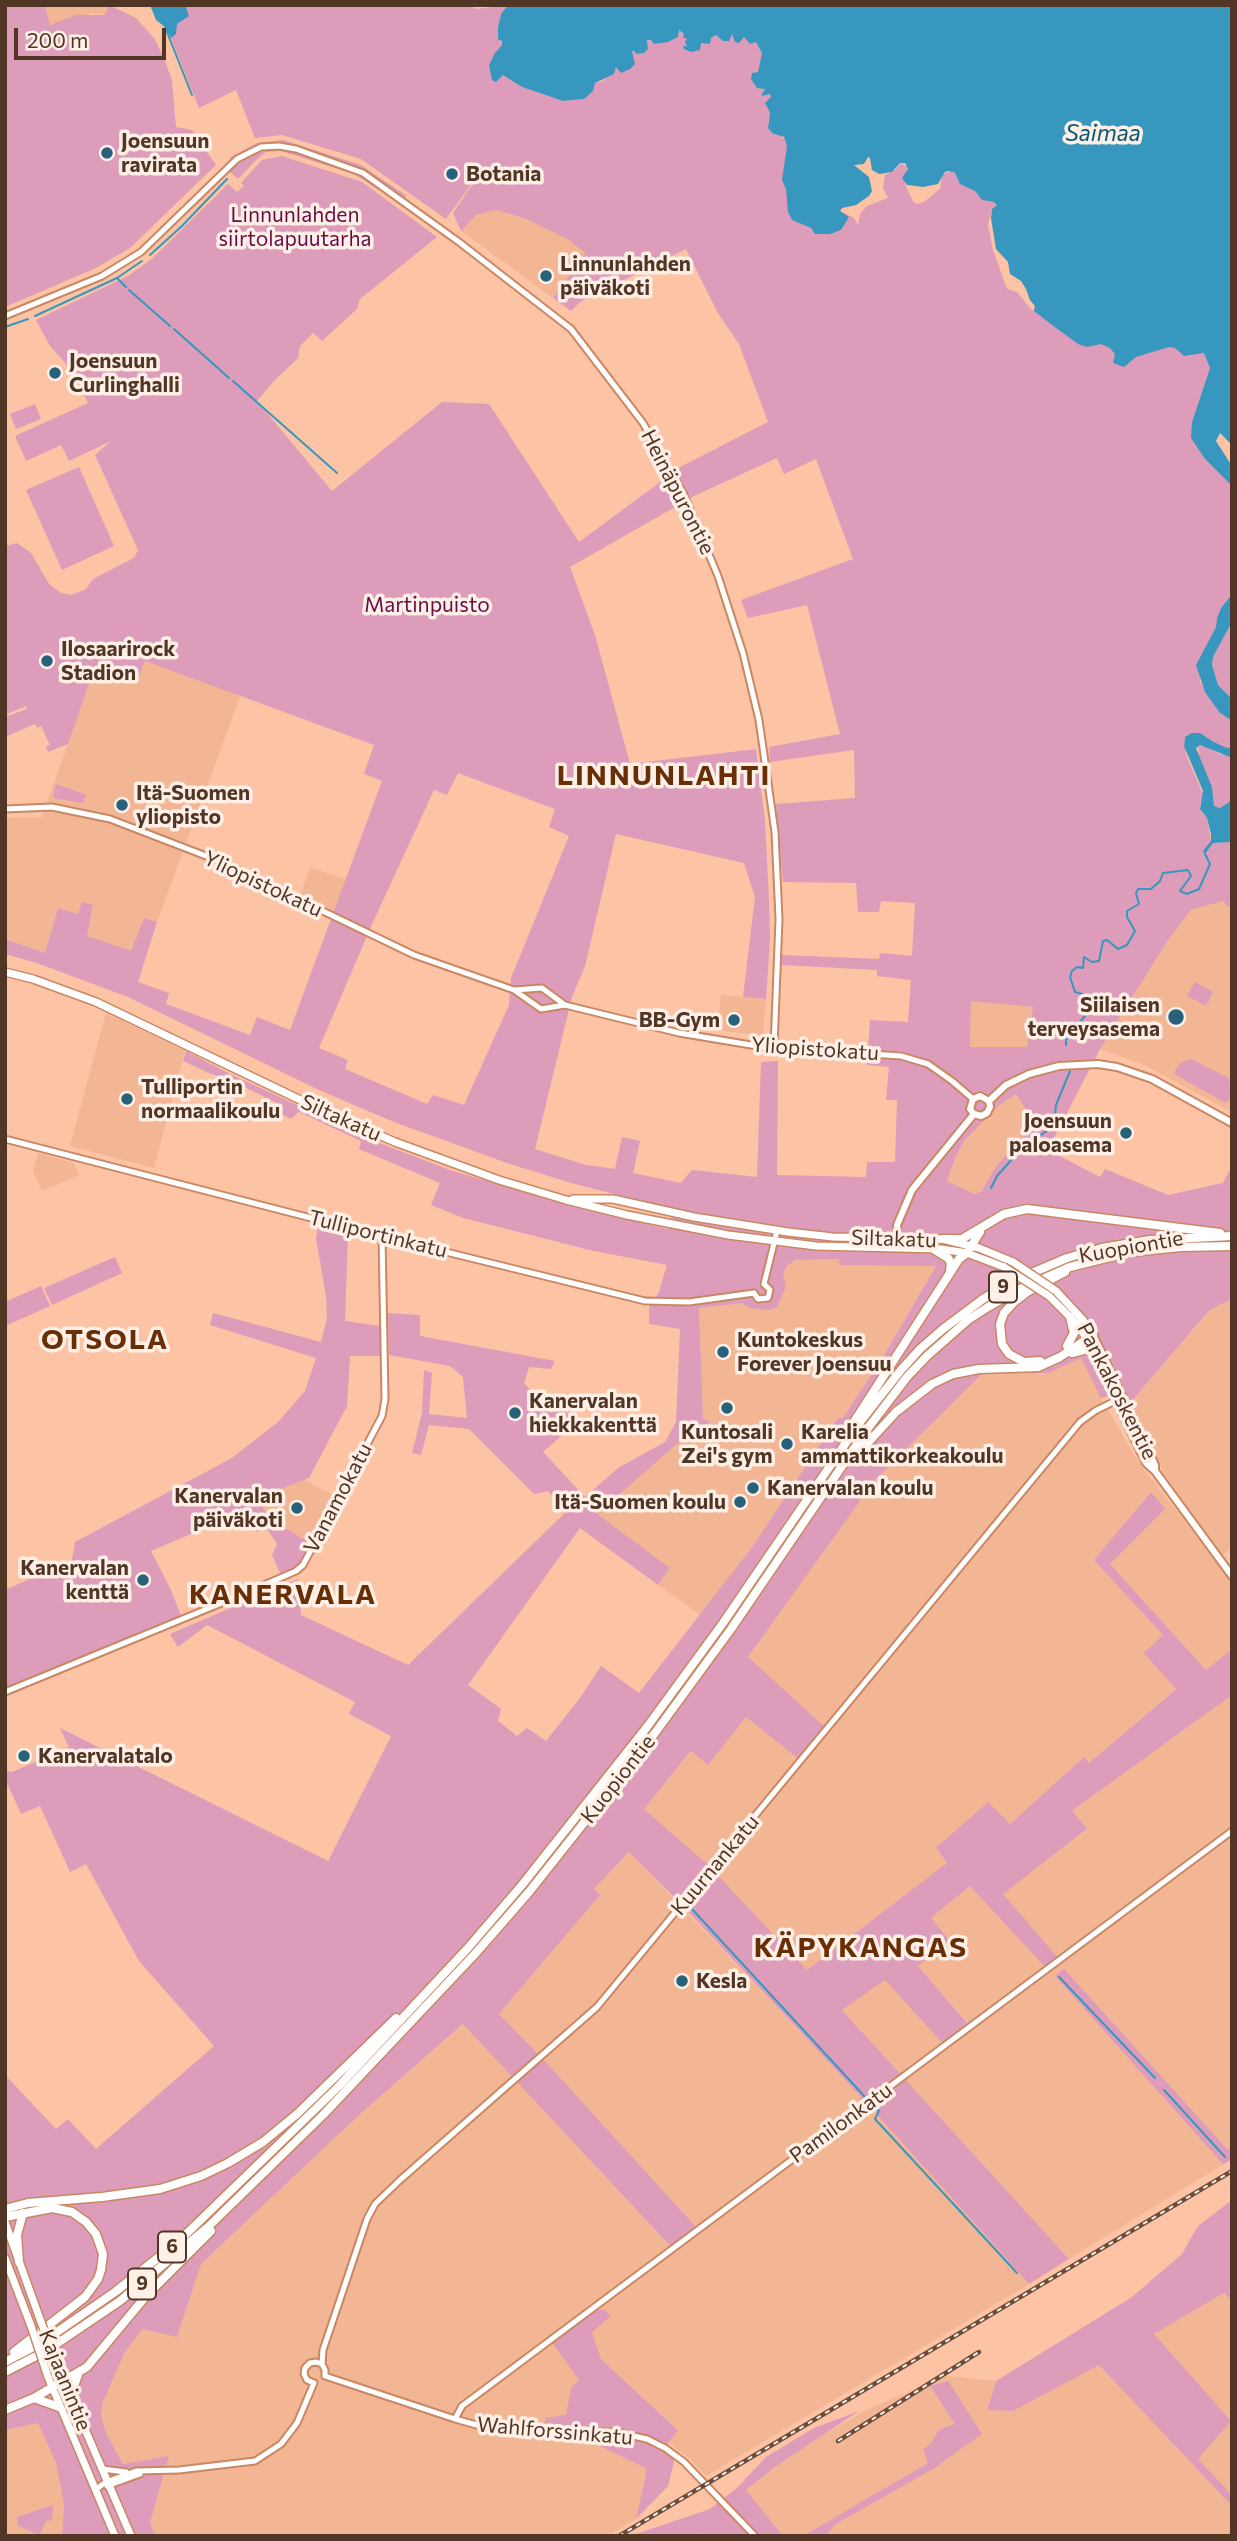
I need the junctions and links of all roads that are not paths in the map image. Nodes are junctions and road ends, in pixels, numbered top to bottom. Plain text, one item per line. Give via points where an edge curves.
1 (5, 316) edge
2 (5, 809) edge
3 (5, 972) edge
4 (514, 990) junction
5 (565, 1006) junction
6 (774, 1048) junction
7 (973, 1099) junction
8 (989, 1101) junction
9 (974, 1114) junction
10 (1232, 1123) edge
11 (5, 1139) edge
12 (566, 1200) junction
13 (988, 1223) junction
14 (777, 1231) junction
15 (382, 1236) junction
16 (1229, 1236) edge
17 (898, 1238) junction
18 (942, 1239) junction
19 (775, 1242) junction
20 (1232, 1246) edge
21 (898, 1248) junction
22 (932, 1248) junction
23 (969, 1250) junction
24 (1070, 1267) junction
25 (947, 1278) junction
26 (764, 1284) junction
27 (754, 1293) junction
28 (1052, 1294) junction
29 (1070, 1317) junction
30 (1088, 1335) junction
31 (1068, 1346) junction
32 (1092, 1348) junction
33 (1060, 1357) junction
34 (1119, 1399) junction
35 (842, 1450) junction
36 (829, 1485) junction
37 (1232, 1576) edge
38 (5, 1692) edge
39 (1232, 1831) edge
40 (413, 2006) junction
41 (317, 2107) joint
42 (264, 2175) junction
43 (5, 2209) edge
44 (23, 2213) junction
45 (5, 2220) edge
46 (5, 2258) edge
47 (19, 2262) junction
48 (327, 2338) junction
49 (5, 2360) edge
50 (313, 2362) junction
51 (322, 2364) junction
52 (5, 2372) edge
53 (79, 2372) junction
54 (325, 2376) junction
55 (64, 2380) junction
56 (314, 2383) junction
57 (52, 2389) junction
58 (34, 2398) junction
59 (74, 2405) junction
60 (59, 2407) junction
61 (5, 2410) edge
62 (455, 2420) junction
63 (100, 2469) junction
64 (154, 2470) junction
65 (136, 2471) junction
66 (107, 2484) junction
67 (94, 2490) junction
68 (115, 2536) edge
69 (131, 2536) edge
70 (755, 2536) edge

1 - 6 street, Heinäpurontie via 102,276 141,252 230,165 252,150 279,146 363,173 571,329 654,442 698,526 733,617 757,712 775,832 779,919
2 - 4 street, Yliopistokatu via 52,807 110,819 219,861 414,955
3 - 12 main road, Siltakatu via 96,1002 395,1142
4 - 5 street, Yliopistokatu via 541,1009
4 - 5 street, Yliopistokatu via 542,988
5 - 6 street, Yliopistokatu via 679,1033
6 - 7 street, Yliopistokatu via 911,1058 928,1064
7 - 8 main road via 980,1096
7 - 9 main road via 970,1108
8 - 9 main road via 987,1113
8 - 10 main road via 1006,1085 1029,1074 1059,1066 1098,1064 1152,1079
9 - 17 main road via 912,1190 897,1224
11 - 15 street, Tulliportinkatu
12 - 14 main road, Siltakatu via 613,1199
12 - 19 main road, Siltakatu
13 - 16 highway via 1004,1214 1039,1209
13 - 18 highway via 962,1239
13 - 23 highway
14 - 17 main road, Siltakatu
14 - 19 street
15 - 27 street, Tulliportinkatu via 645,1300 689,1302
15 - 38 street, Vanamokatu via 382,1416 303,1565
16 - 35 highway, Kuopiontie / 9 via 1102,1248 1013,1281 963,1312 920,1349 883,1391
17 - 18 main road, Siltakatu
17 - 21 main road
18 - 23 main road, Siltakatu
19 - 21 main road, Siltakatu
19 - 26 street
20 - 24 highway, Kuopiontie / 9 via 1130,1252
21 - 22 main road, Siltakatu
22 - 23 main road, Siltakatu
22 - 25 highway via 951,1263
23 - 25 highway
23 - 28 main road, Pankakoskentie, bridge
23 - 28 main road, Pankakoskentie, bridge via 1013,1262
24 - 31 highway via 1014,1302 1000,1324 1002,1343 1009,1354 1024,1362 1043,1361
24 - 36 highway, Kuopiontie / 9 via 988,1307 949,1336 899,1387
25 - 35 highway via 845,1436
26 - 27 street via 756,1286
26 - 27 street via 770,1290 768,1298 758,1299
28 - 29 main road, Pankakoskentie
28 - 30 main road, Pankakoskentie
29 - 30 main road, Pankakoskentie
29 - 31 highway via 1074,1333
30 - 31 highway
30 - 32 main road, Pankakoskentie
30 - 33 highway
30 - 34 main road, Pankakoskentie
32 - 33 highway
32 - 34 main road, Pankakoskentie
33 - 36 highway via 1038,1367 953,1374 932,1384 895,1412
34 - 37 main road, Pankakoskentie via 1155,1471
34 - 48 street, Kuurnankatu via 1080,1422 597,2007 375,2204
35 - 40 highway, Kuopiontie / 9 via 702,1654 592,1797 522,1885
36 - 42 highway, Kuopiontie / 9 via 717,1649 529,1892
39 - 62 street, Pamilonkatu via 462,2406
40 - 41 highway, Kuopiontie / 9
40 - 43 highway via 281,2128 228,2163 160,2189
41 - 49 highway, Kuopiontie / 6 via 170,2248 41,2343
42 - 52 highway, Kuopiontie / 9 via 120,2301 46,2351
42 - 53 highway
44 - 45 highway, 6
44 - 47 highway, 6 via 17,2235
44 - 49 highway, 6 via 52,2208 72,2212 96,2234 103,2262 85,2297
45 - 47 main road, Kajaanintie / 6
46 - 57 main road, Kajaanintie, bridge
47 - 55 main road, Kajaanintie / 6, bridge
48 - 50 street, Kuurnankatu
48 - 51 street, Kuurnankatu
50 - 51 street
50 - 56 street via 304,2374
51 - 54 street
53 - 55 highway
53 - 59 highway
54 - 56 street
54 - 62 street, Wahlforssinkatu
55 - 57 highway
55 - 59 main road, Kajaanintie / 6
56 - 64 street via 297,2423 281,2444 255,2461
57 - 58 highway
57 - 60 main road, Kajaanintie
58 - 60 highway
58 - 61 highway
59 - 63 main road, Kajaanintie / 6
60 - 67 main road, Kajaanintie
62 - 70 street, Wahlforssinkatu via 507,2431 615,2432 647,2439 684,2462
63 - 65 street
63 - 66 main road, Kajaanintie / 6
64 - 65 street
64 - 66 street
65 - 66 street
66 - 67 street
66 - 69 main road, Kajaanintie / 6
67 - 68 main road, Kajaanintie

